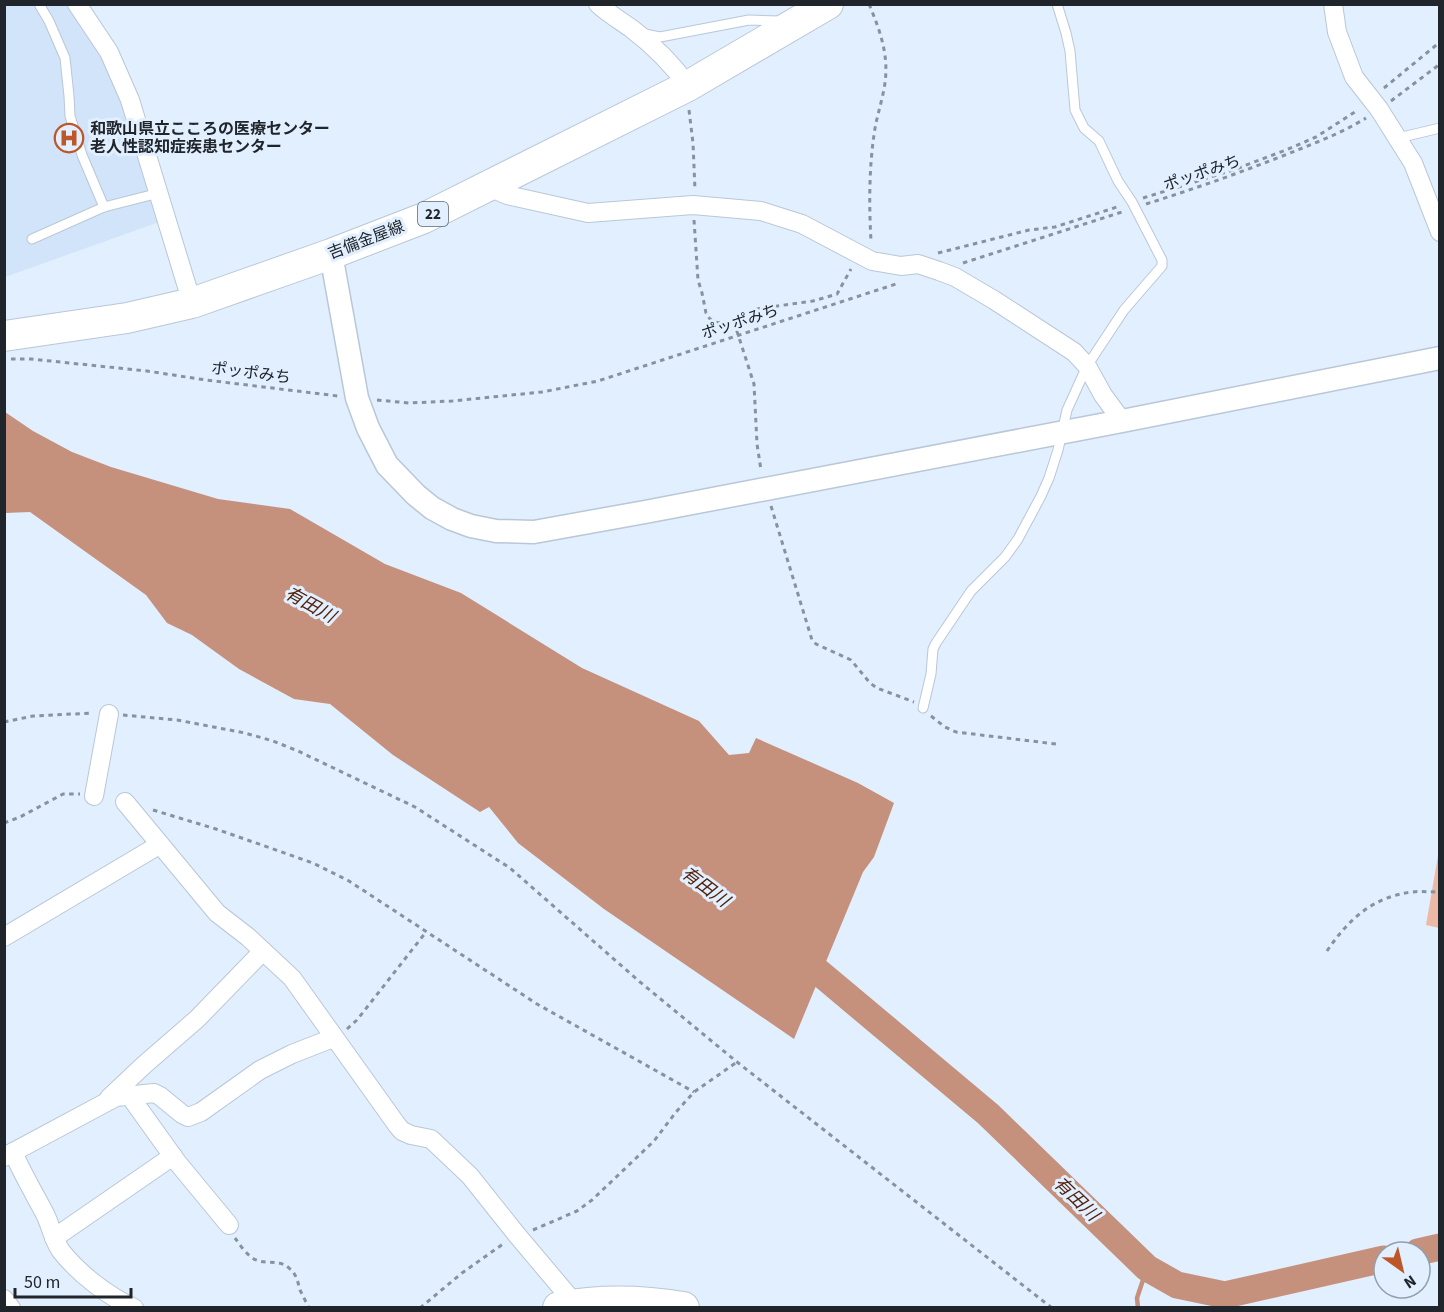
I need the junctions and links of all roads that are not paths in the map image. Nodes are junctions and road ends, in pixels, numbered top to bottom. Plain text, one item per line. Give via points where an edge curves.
1 (39, 4) edge
2 (77, 4) edge
3 (1057, 4) edge
4 (1333, 4) edge
5 (606, 8) edge
6 (817, 9) edge
7 (634, 30) junction
8 (686, 87) junction
9 (1440, 128) edge
10 (1398, 138) junction
11 (487, 186) junction
12 (159, 193) junction
13 (104, 207) junction
14 (1440, 232) edge
15 (32, 240) dead end
16 (332, 254) junction
17 (192, 303) junction
18 (4, 336) edge
19 (1440, 358) edge
20 (1087, 366) junction
21 (1122, 421) junction
22 (1063, 433) junction
23 (923, 708) road end
24 (109, 714) road end
25 (94, 796) road end
26 (125, 802) road end
27 (159, 844) junction
28 (4, 937) edge
29 (264, 951) junction
30 (333, 1038) junction
31 (129, 1095) junction
32 (103, 1104) junction
33 (9, 1155) edge
34 (173, 1156) junction
35 (228, 1224) road end
36 (54, 1238) junction
37 (4, 1299) edge
38 (566, 1306) edge
39 (11, 1308) edge
40 (134, 1308) edge
41 (683, 1308) edge

1 - 13 lane via 65,58 70,116
2 - 12 street via 109,52 130,100
3 - 20 lane via 1070,51 1075,110 1084,128 1099,141 1162,260 1162,266 1124,310
4 - 10 street via 1337,32 1354,77
5 - 7 street
6 - 7 lane via 773,21 749,20 660,37
6 - 8 main road, 吉備金屋線 / 22
7 - 8 street via 677,71
8 - 11 main road, 吉備金屋線 / 22
9 - 10 lane
10 - 14 street via 1413,163
11 - 16 main road, 吉備金屋線 / 22 via 424,218
11 - 20 street via 507,195 588,213 693,205 761,211 802,224 872,261 902,266 918,264 955,277 1074,352
12 - 13 lane
12 - 17 street
13 - 15 lane
16 - 17 main road, 吉備金屋線 / 22
16 - 22 street via 357,398 368,428 387,465 416,495 432,508 471,526 534,532
17 - 18 main road, 吉備金屋線 / 22 via 127,318
19 - 21 street
20 - 21 street
20 - 22 lane via 1067,410
21 - 22 street
22 - 23 lane via 1041,496 1018,539 971,591 936,643
24 - 25 street
26 - 27 street
27 - 28 street
27 - 29 street via 217,913
29 - 30 street via 292,978
29 - 32 street via 197,1019
30 - 31 street via 260,1070 194,1116 182,1114 154,1093
30 - 38 street via 402,1131 431,1139 470,1176 517,1234
31 - 32 street
31 - 34 street
32 - 33 street
33 - 36 street via 45,1214
34 - 35 street
34 - 36 street
36 - 40 street via 75,1266 103,1290
37 - 39 street
38 - 41 highway via 627,1301

